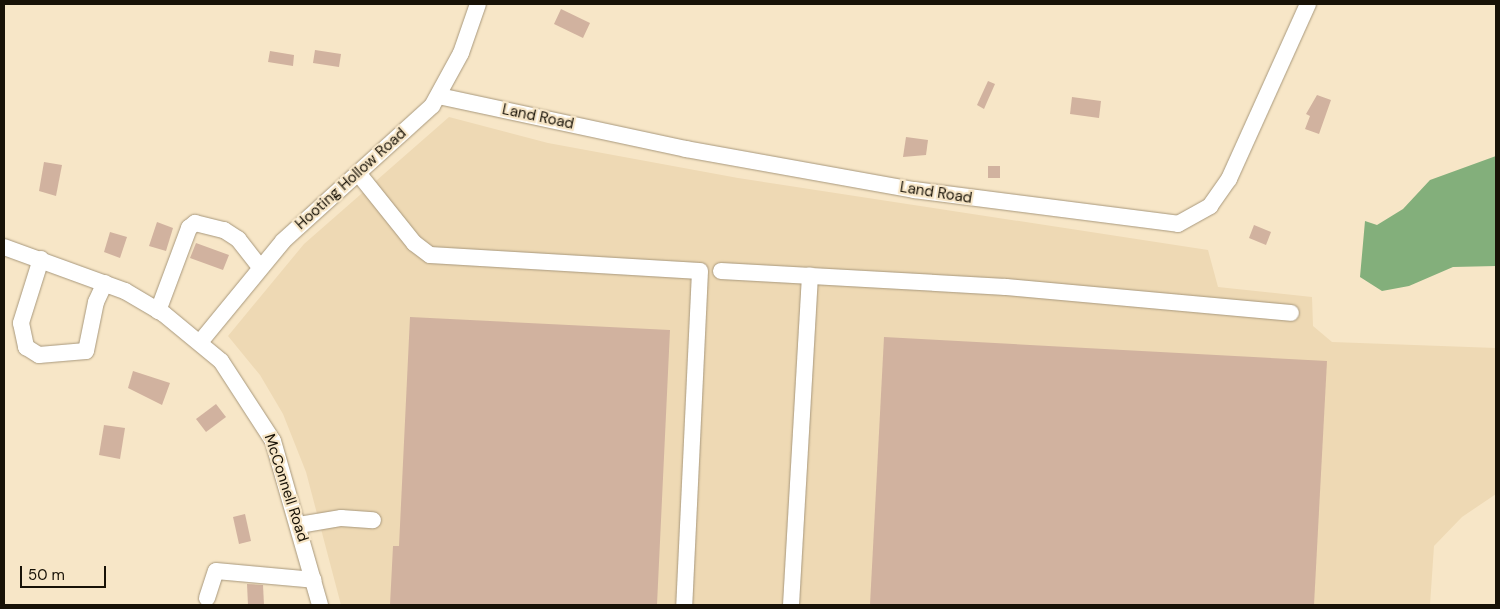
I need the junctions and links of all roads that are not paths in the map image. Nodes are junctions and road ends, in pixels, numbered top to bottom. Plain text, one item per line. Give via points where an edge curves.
1 (478, 4) edge
2 (1308, 4) edge
3 (439, 96) junction
4 (358, 173) junction
5 (4, 247) edge
6 (41, 259) junction
7 (260, 267) junction
8 (721, 271) dead end
9 (810, 276) junction
10 (105, 283) junction
11 (158, 311) junction
12 (1291, 313) dead end
13 (201, 341) junction
14 (373, 520) dead end
15 (299, 525) junction
16 (314, 580) junction
17 (207, 598) dead end
18 (320, 605) edge
19 (684, 605) edge
20 (792, 605) edge

1 - 3 street, Hooting Hollow Road via 461,54
2 - 3 street, Land Road via 1229,179 1210,206 1178,224 914,190 686,149
3 - 4 street, Hooting Hollow Road
4 - 7 street, Hooting Hollow Road
4 - 19 street via 414,244 430,255 700,271
5 - 6 street, McConnell Road
6 - 10 street, McConnell Road
6 - 10 street via 21,323 26,347 39,355 86,351 96,302
7 - 11 street via 231,234 195,223 188,228
7 - 13 street, Hooting Hollow Road
8 - 9 street
9 - 12 street via 1006,287
9 - 20 street
10 - 11 street, McConnell Road
11 - 13 street, McConnell Road
13 - 15 street, McConnell Road via 250,398 273,441
14 - 15 street via 340,518
15 - 16 street, McConnell Road
16 - 17 street via 216,571
16 - 18 street, McConnell Road

